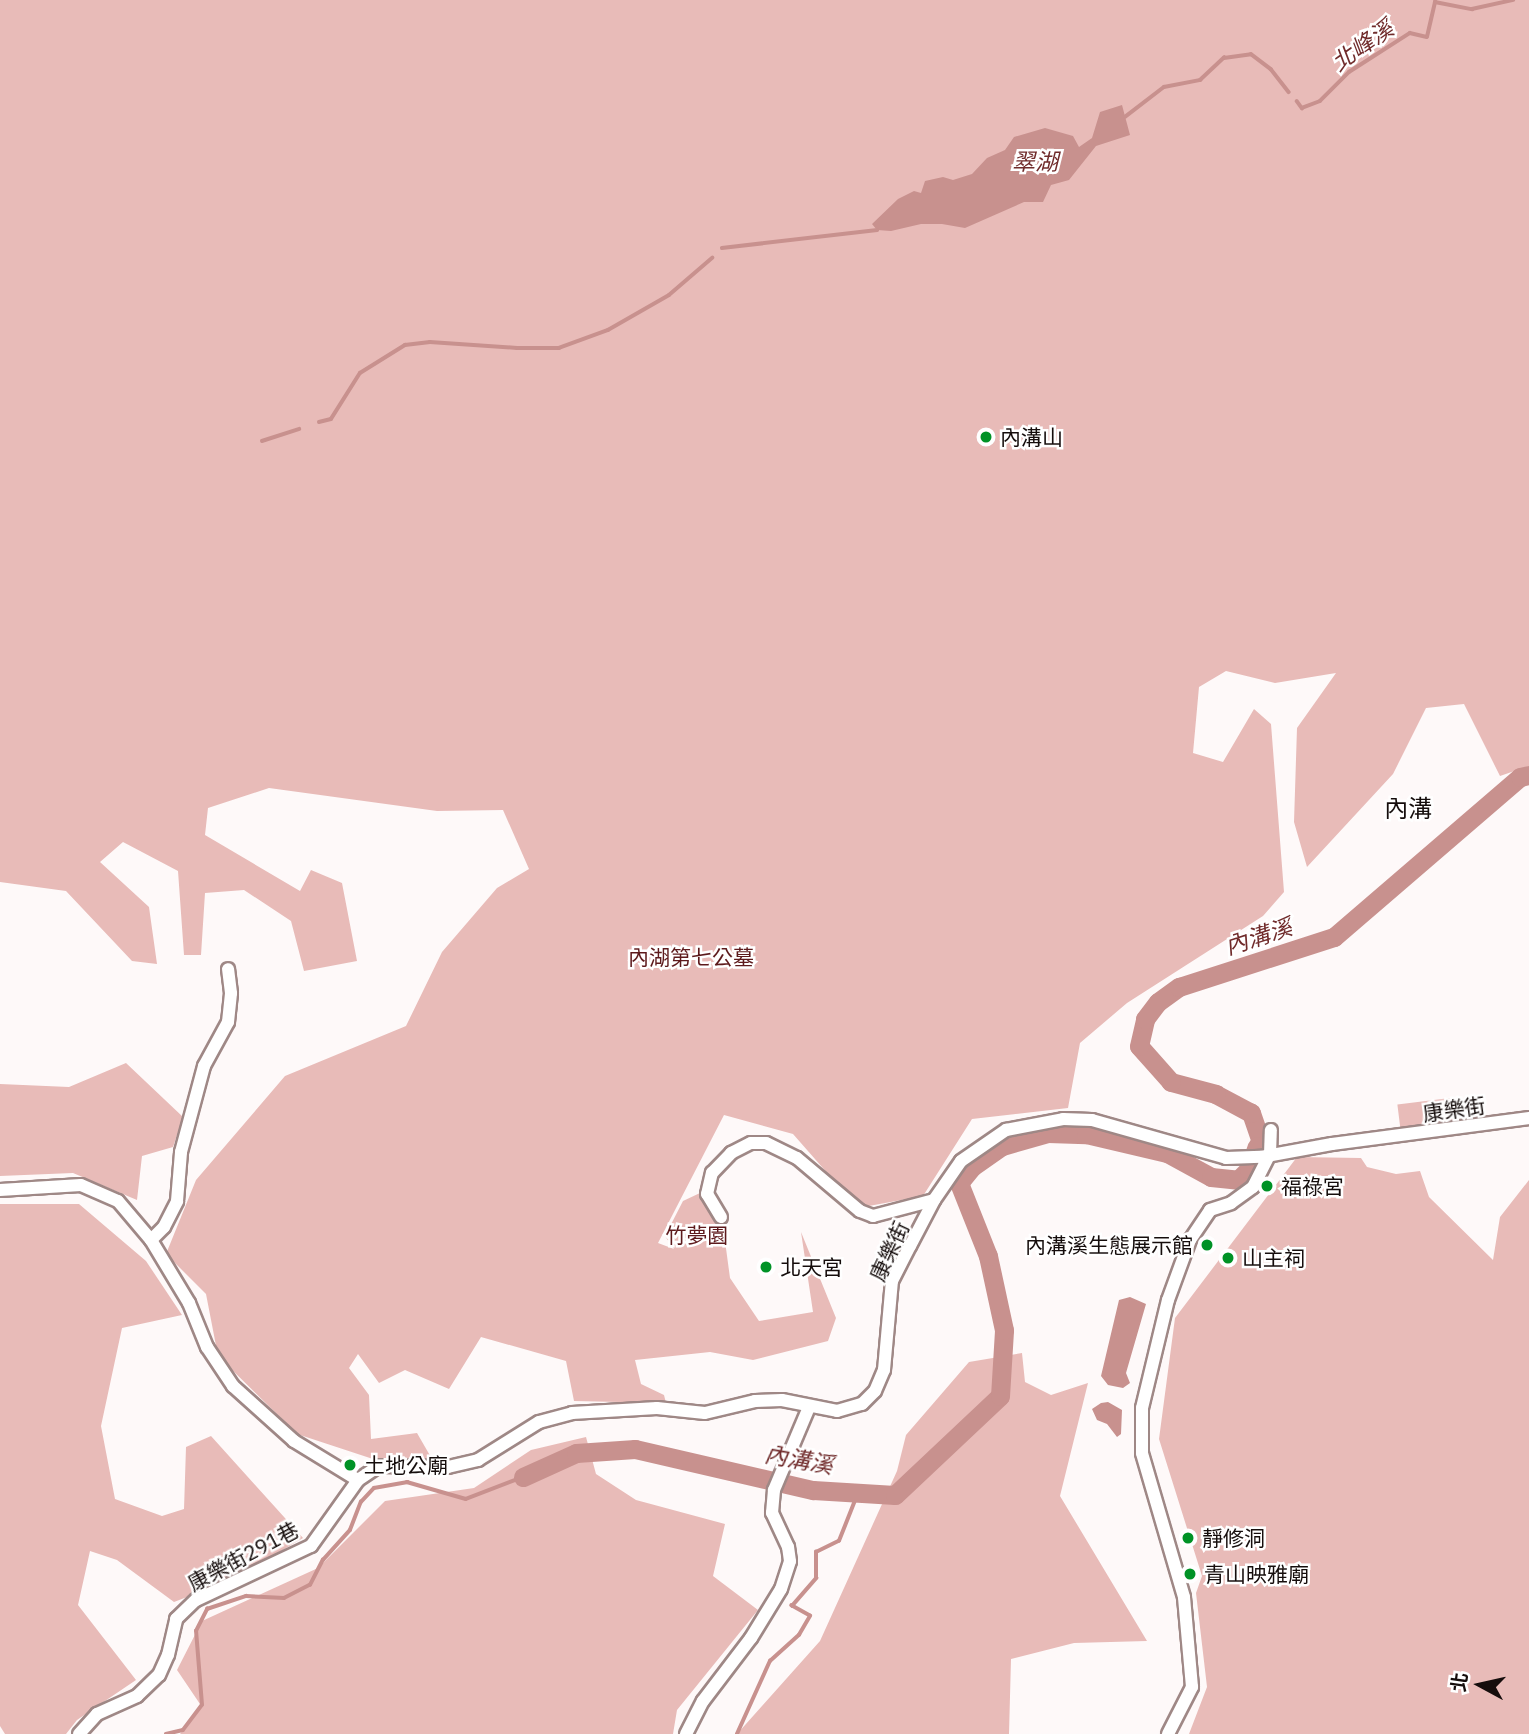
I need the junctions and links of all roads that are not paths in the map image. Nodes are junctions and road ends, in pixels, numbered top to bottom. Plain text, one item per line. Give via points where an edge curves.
1 (228, 970) dead end
2 (1529, 1118) edge
3 (1271, 1130) dead end
4 (1266, 1156) junction
5 (0, 1190) edge
6 (934, 1200) junction
7 (721, 1217) dead end
8 (151, 1240) junction
9 (809, 1407) junction
10 (358, 1480) junction
11 (79, 1734) edge
12 (686, 1734) edge
13 (1168, 1734) edge

1 - 8 street via 228,1022 204,1066 181,1152 177,1201 164,1227
2 - 4 street, 康樂街
3 - 4 street
4 - 6 street, 康樂街 via 1226,1158 1092,1120 1040,1122 1006,1129 986,1141 961,1161
4 - 13 street via 1253,1187 1231,1203 1210,1210 1190,1240 1168,1300 1142,1408 1142,1453 1184,1597 1192,1687
5 - 8 street via 81,1185 118,1201
6 - 7 street via 873,1216 860,1211 797,1158 766,1143 751,1143 731,1153 712,1173 707,1194
6 - 9 street, 康樂街 via 892,1281 884,1370 875,1391 862,1404 837,1411
8 - 10 street via 189,1303 207,1347 233,1386 294,1441
9 - 10 street, 康樂街 via 782,1400 755,1401 705,1413 657,1408 572,1413 539,1422 478,1460 448,1467 379,1466
9 - 12 street via 774,1490 772,1513 790,1561 781,1589 703,1701
10 - 11 street, 康樂街291巷 via 311,1546 196,1600 176,1619 159,1675 137,1696 97,1714

